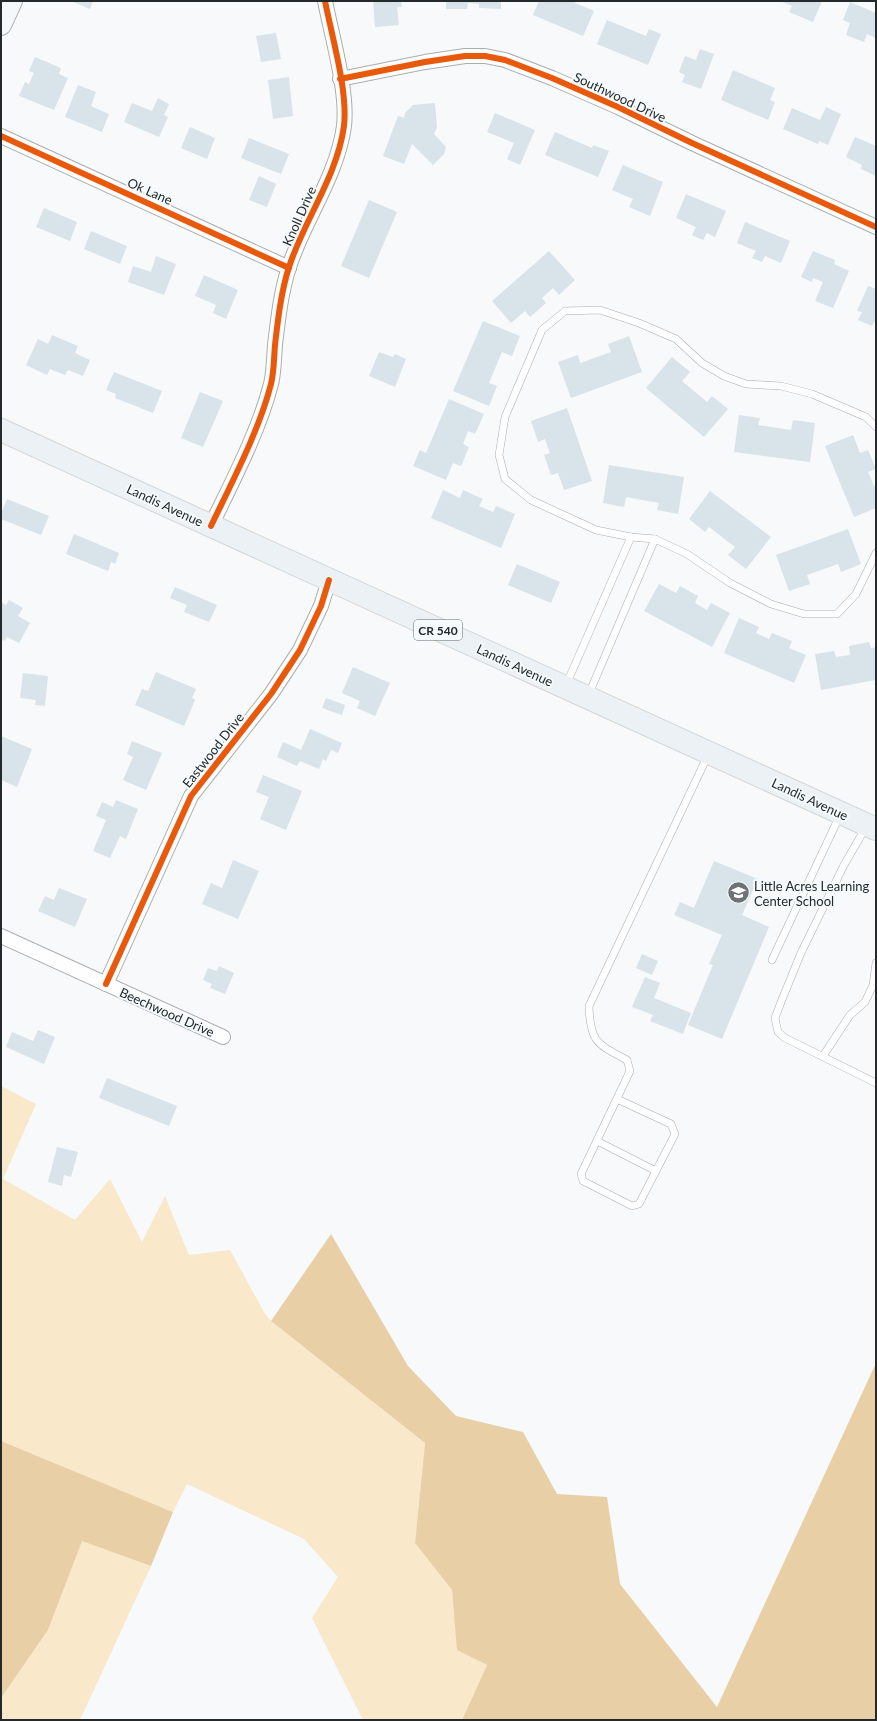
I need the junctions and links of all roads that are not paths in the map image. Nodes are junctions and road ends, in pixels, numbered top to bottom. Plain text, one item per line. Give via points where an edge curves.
1 (12, 1) edge
2 (325, 1) edge
3 (1, 25) edge
4 (340, 79) junction
5 (1, 136) edge
6 (876, 227) edge
7 (289, 268) junction
8 (876, 427) edge
9 (1, 430) edge
10 (211, 526) junction
11 (631, 537) junction
12 (655, 539) junction
13 (876, 553) edge
14 (329, 580) junction
15 (564, 687) junction
16 (587, 698) junction
17 (709, 753) junction
18 (841, 813) junction
19 (871, 827) edge
20 (1, 936) edge
21 (772, 960) dead end
22 (876, 963) edge
23 (106, 984) junction
24 (223, 1037) dead end
25 (823, 1056) junction
26 (876, 1083) edge
27 (616, 1099) junction
28 (597, 1141) junction
29 (656, 1171) junction

1 - 3 main road
2 - 4 street, Knoll Drive
4 - 6 street, Southwood Drive via 465,56 486,56 505,60 618,107
4 - 7 street, Knoll Drive via 344,114 337,154
5 - 7 street, Ok Lane
7 - 10 street, Knoll Drive via 280,303 270,389 258,422
8 - 11 lane via 866,417 812,394 781,386 746,384 724,376 702,363 676,339 639,323 600,310 566,310 542,330 505,417 499,455 505,479 531,500 596,530
9 - 10 main road, Landis Avenue / CR 540
10 - 14 main road, Landis Avenue / CR 540
11 - 12 lane
11 - 15 lane
12 - 13 lane via 687,554 730,584 771,604 804,614 837,614 856,594
12 - 16 lane
14 - 15 main road, Landis Avenue / CR 540
14 - 23 street, Eastwood Drive via 322,606 300,650 271,694 191,796
15 - 16 main road, Landis Avenue / CR 540
16 - 17 main road, Landis Avenue / CR 540
17 - 18 main road, Landis Avenue / CR 540
17 - 27 lane via 589,1006 593,1037 626,1060 630,1071
18 - 19 main road, Landis Avenue / CR 540
18 - 21 lane
19 - 25 lane via 844,865 801,953 775,1018 778,1032 785,1038
20 - 23 street, Beechwood Drive
22 - 25 lane via 873,985 865,1002 850,1015
23 - 24 street, Beechwood Drive
25 - 26 lane
27 - 28 lane
27 - 29 lane via 671,1124 675,1134
28 - 29 lane
28 - 29 lane via 581,1174 583,1181 632,1206 638,1204

